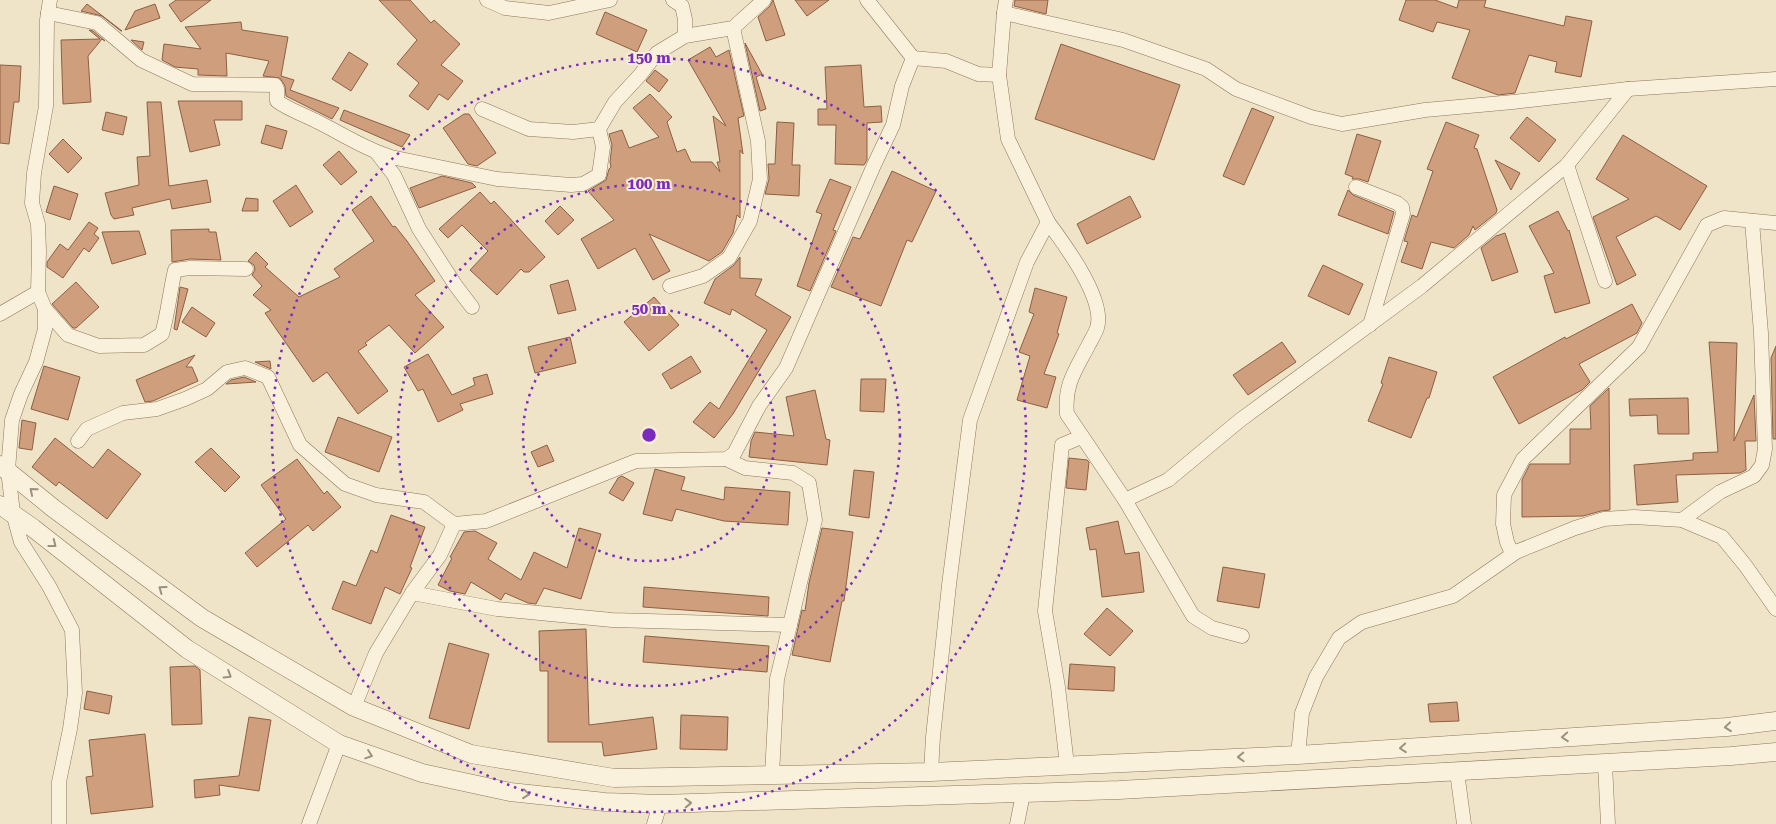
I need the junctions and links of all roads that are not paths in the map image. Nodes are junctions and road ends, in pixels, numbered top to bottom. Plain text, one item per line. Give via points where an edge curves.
1 (487, 0) edge
2 (610, 0) edge
3 (673, 0) edge
4 (764, 0) edge
5 (867, 0) edge
6 (49, 6) edge
7 (1005, 6) edge
8 (733, 28) junction
9 (685, 36) junction
10 (913, 58) junction
11 (999, 75) junction
12 (1776, 79) edge
13 (1628, 89) junction
14 (482, 109) dead end
15 (599, 129) junction
16 (377, 153) junction
17 (1567, 165) junction
18 (1356, 187) dead end
19 (1752, 221) junction
20 (1048, 222) junction
21 (1776, 223) edge
22 (246, 269) dead end
23 (1605, 281) dead end
24 (670, 286) dead end
25 (38, 292) junction
26 (472, 307) dead end
27 (45, 308) junction
28 (0, 314) edge
29 (1370, 325) junction
30 (1081, 437) junction
31 (78, 441) dead end
32 (726, 459) junction
33 (4, 468) edge
34 (1125, 500) junction
35 (6, 509) edge
36 (1682, 520) junction
37 (454, 524) junction
38 (1516, 552) junction
39 (412, 593) junction
40 (1776, 608) edge
41 (790, 626) junction
42 (1242, 636) dead end
43 (354, 707) junction
44 (1776, 721) edge
45 (339, 744) junction
46 (1776, 752) edge
47 (1298, 755) junction
48 (1118, 762) junction
49 (1604, 764) junction
50 (1066, 765) junction
51 (931, 772) junction
52 (1457, 772) junction
53 (772, 775) junction
54 (1119, 790) junction
55 (1023, 794) junction
56 (660, 804) junction
57 (59, 824) edge
58 (309, 824) edge
59 (654, 824) edge
60 (1017, 824) edge
61 (1464, 824) edge
62 (1608, 824) edge

1 - 2 street via 505,8 550,14
3 - 9 street via 682,6
4 - 8 street
5 - 10 street
6 - 16 street via 97,24 141,60 192,84 275,85 277,101 284,107
6 - 25 street via 46,106 32,203 38,224
7 - 11 street
7 - 13 street via 1123,40 1206,69 1236,89 1311,117 1342,124 1425,110
8 - 9 street
8 - 24 street via 758,141 760,179 750,221 728,258 703,276
9 - 15 street via 657,53 615,102
10 - 11 street via 946,61 978,74
10 - 32 street via 902,86 893,125 786,368 759,406 734,454
11 - 20 street via 1008,139
12 - 13 street
13 - 17 street
14 - 15 street via 529,128 573,132
15 - 16 street via 603,146 598,175 583,184 497,179
16 - 26 street via 394,176 419,228
17 - 23 street
17 - 29 street via 1422,286
18 - 29 street via 1397,203 1404,214
19 - 21 street
19 - 36 street via 1761,343 1765,448 1762,465 1754,476 1720,492
19 - 38 street via 1724,218 1707,226 1639,347 1523,459 1504,495 1503,524 1510,549
20 - 30 street via 1073,256 1096,303 1097,328 1071,378 1066,398 1067,414
20 - 51 street via 1028,262 970,420 948,585
22 - 27 street via 175,270 162,334 144,345 99,346 68,335
25 - 27 street
25 - 28 street
27 - 33 street via 45,329 36,362 12,420
29 - 34 street via 1239,421 1168,480
30 - 34 street
30 - 50 street via 1062,446 1045,611 1058,687
31 - 37 street via 87,428 123,413 157,409 185,399 207,388 227,372 245,368 268,377 300,445 345,484 376,496 424,502
32 - 37 street via 636,461 486,521
32 - 41 street via 745,468 793,473 808,483 815,520
33 - 35 street
43 -> 33 street via 202,618
34 - 42 street via 1193,616 1212,628
35 -> 45 street via 187,649
35 - 57 street via 21,542 72,630 75,693 59,782
36 - 38 street via 1604,519
36 - 40 street via 1722,537
37 - 39 street via 440,556
38 - 47 street via 1453,596 1362,622 1340,638 1316,677 1302,713
39 - 41 street via 497,608 612,620
39 - 43 street via 376,653
41 - 53 street via 777,679
43 - 53 street via 471,754 614,778
44 -> 47 street via 1727,727
45 -> 56 street via 422,773 510,792
45 - 58 street
46 - 49 street
47 -> 48 street
48 - 50 street
48 - 54 street
49 - 52 street
49 - 62 street
50 - 51 street
51 - 53 street
52 - 54 street
52 - 61 street
54 - 55 street
56 -> 55 street
55 - 60 street
56 - 59 street

